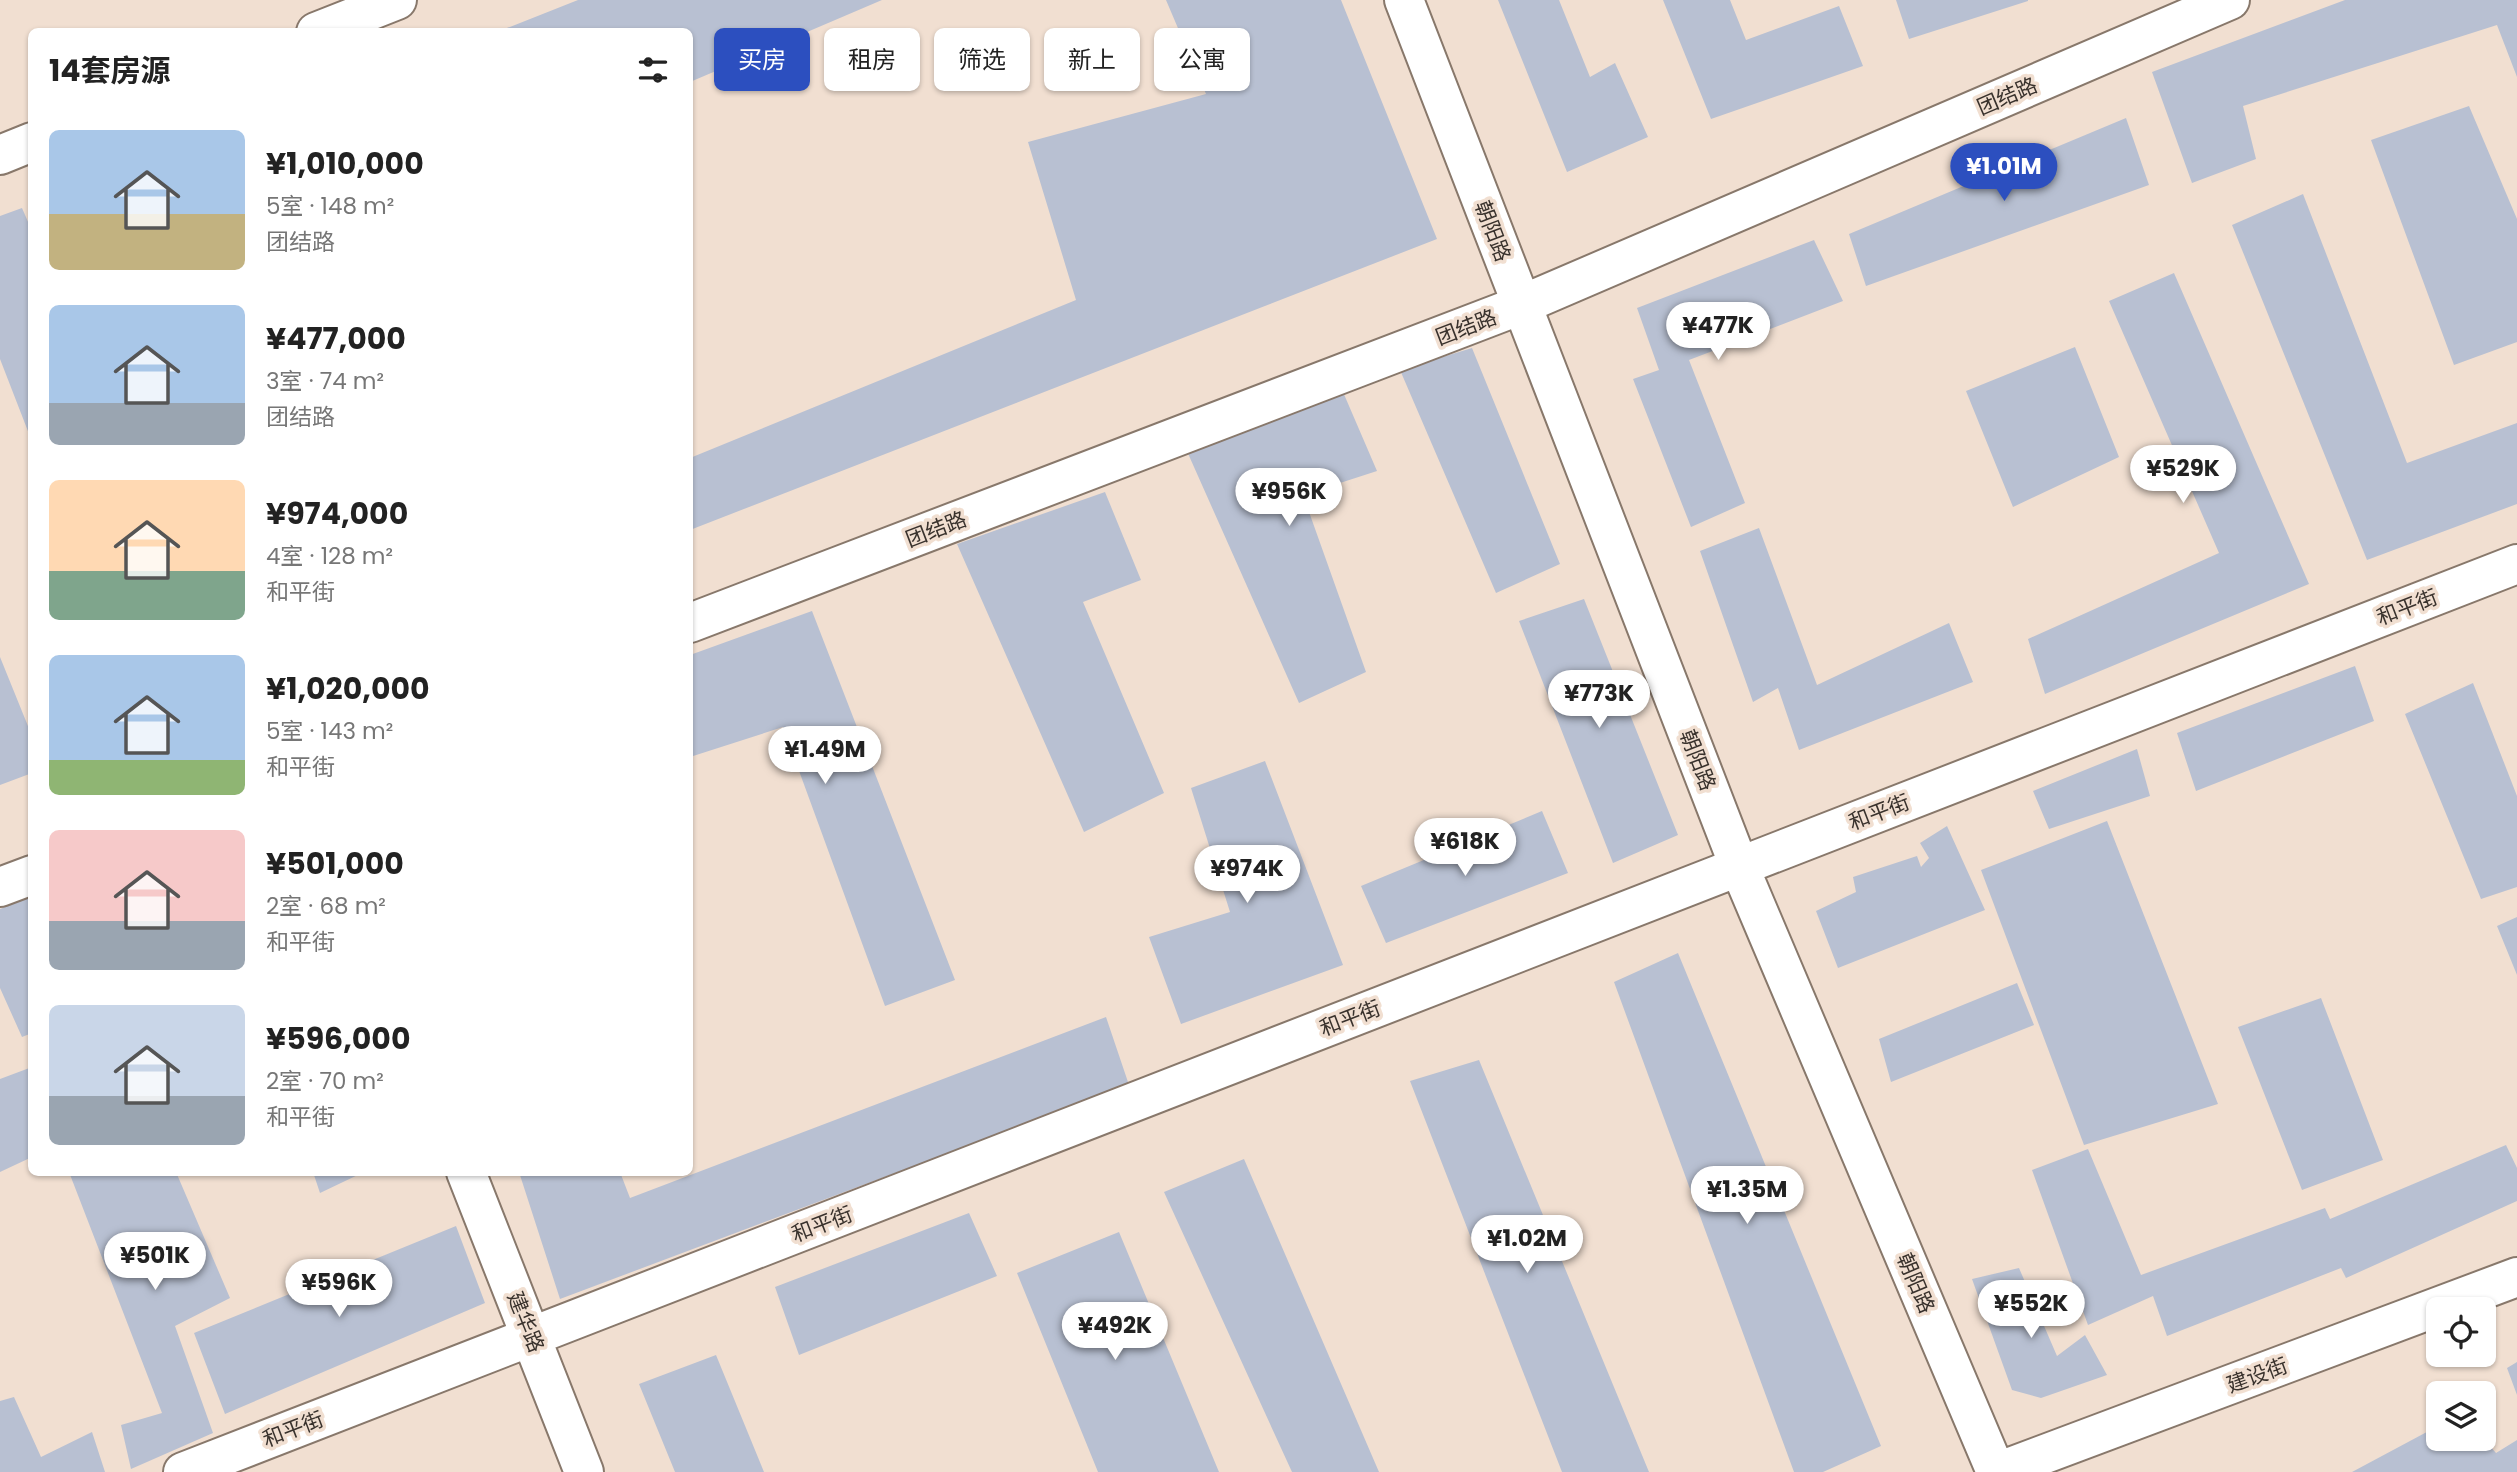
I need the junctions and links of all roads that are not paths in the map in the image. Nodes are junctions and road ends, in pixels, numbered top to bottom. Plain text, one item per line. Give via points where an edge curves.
1 (397, 0) edge
2 (1404, 0) edge
3 (2230, 0) edge
4 (326, 28) edge
5 (28, 144) edge
6 (0, 155) edge
7 (1521, 305) junction
8 (2517, 564) edge
9 (693, 622) edge
10 (1739, 866) junction
11 (28, 876) edge
12 (0, 887) edge
13 (468, 1176) edge
14 (2517, 1278) edge
15 (531, 1337) junction
16 (183, 1472) edge
17 (584, 1472) edge
18 (1997, 1472) edge

1 - 4 street
2 - 7 street, 朝阳路
3 - 7 street, 团结路
5 - 6 street
7 - 9 street, 团结路
7 - 10 street, 朝阳路
8 - 10 street, 和平街
10 - 15 street, 和平街
10 - 18 street, 朝阳路
11 - 12 street
13 - 15 street, 建华路
14 - 18 street, 建设街
15 - 16 street, 和平街
15 - 17 street, 建华路

